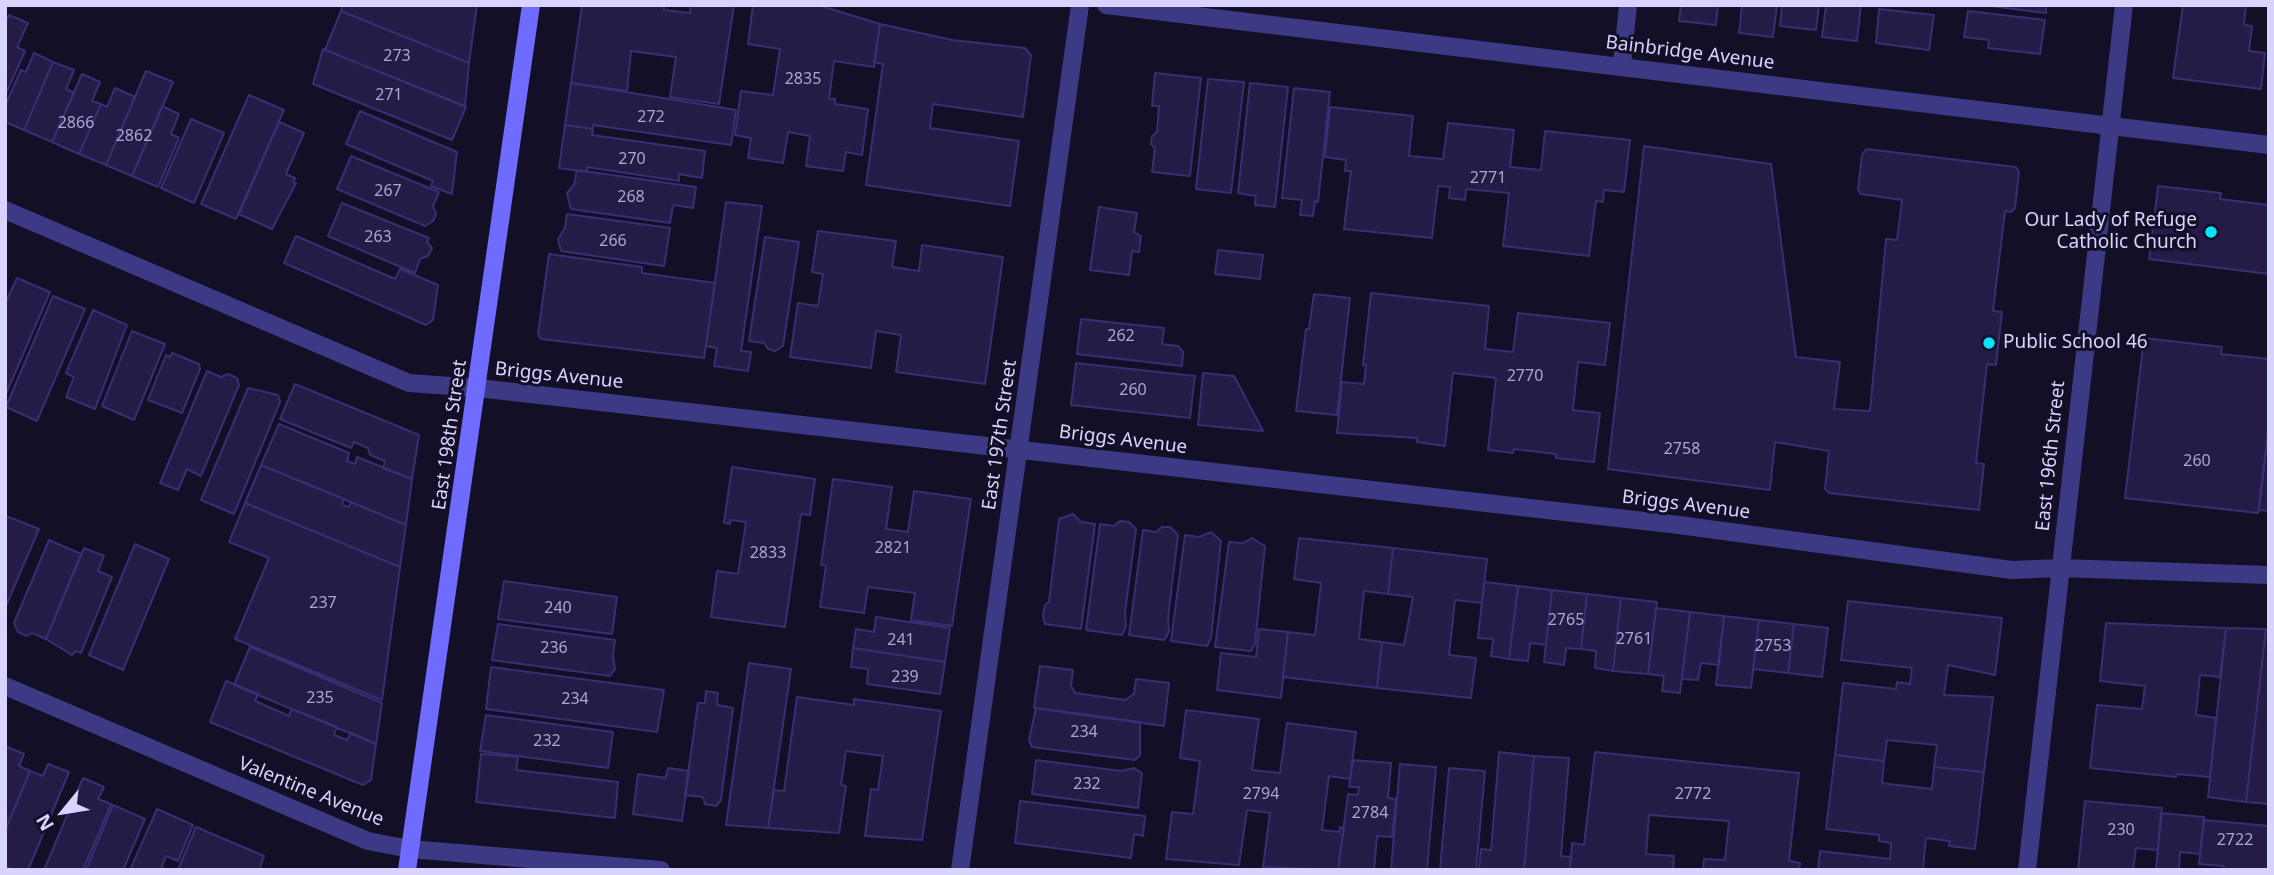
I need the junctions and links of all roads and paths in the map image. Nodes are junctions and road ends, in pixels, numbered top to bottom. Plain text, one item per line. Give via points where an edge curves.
1 (531, 5) edge
2 (1080, 5) edge
3 (1106, 5) edge
4 (1628, 5) edge
5 (2124, 5) edge
6 (1622, 65) junction
7 (2109, 126) junction
8 (2269, 145) edge
9 (5, 210) edge
10 (478, 387) junction
11 (1019, 449) junction
12 (2060, 568) junction
13 (2269, 575) edge
14 (5, 686) edge
15 (410, 849) junction
16 (408, 870) edge
17 (661, 870) edge
18 (960, 870) edge
19 (2027, 870) edge

1 - 10 street, East 198th Street
2 - 11 street, East 197th Street
3 - 6 street, Bainbridge Avenue
4 - 6 street
5 - 7 street, East 196th Street
6 - 7 street, Bainbridge Avenue
7 - 8 street, Bainbridge Avenue
7 - 12 street, East 196th Street
9 - 10 street, Briggs Avenue via 409,383
10 - 11 street, Briggs Avenue
10 - 15 street, East 198th Street
11 - 12 street, Briggs Avenue via 1679,525 2012,570
11 - 18 street, East 197th Street
12 - 13 street, Briggs Avenue
12 - 19 street, East 196th Street
14 - 15 street, Valentine Avenue via 368,841
15 - 16 street, East 198th Street
15 - 17 street, Valentine Avenue

